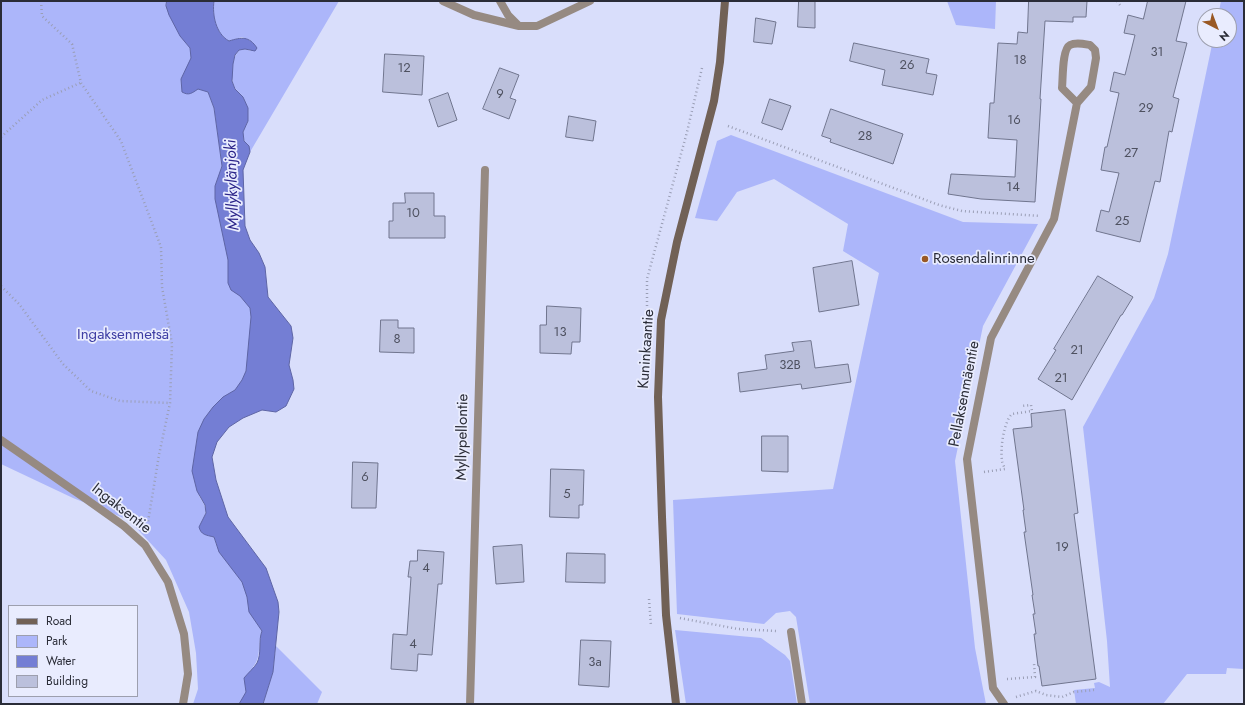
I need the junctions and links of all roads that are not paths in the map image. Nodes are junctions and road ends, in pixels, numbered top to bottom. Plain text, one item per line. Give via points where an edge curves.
1 (443, 1) edge
2 (500, 1) edge
3 (590, 1) edge
4 (725, 1) edge
5 (519, 26) junction
6 (1077, 103) junction
7 (485, 170) dead end
8 (1, 440) edge
9 (791, 632) road end
10 (183, 704) edge
11 (470, 704) edge
12 (676, 704) edge
13 (802, 704) edge
14 (1004, 704) edge

1 - 5 street via 474,15
2 - 5 street via 508,15
3 - 5 street via 537,26
4 - 12 main road, Kuninkaantie via 714,102 677,242 661,320 658,397 666,615
6 - 6 street, Pellaksenmäentie via 1091,87 1096,50 1090,45 1072,44 1065,52 1062,88
6 - 14 street, Pellaksenmäentie via 1054,219 990,338 967,459 993,688
7 - 11 street, Myllypellontie
8 - 10 street, Ingaksentie via 124,526 145,544 168,582 184,634 188,674
9 - 13 street

